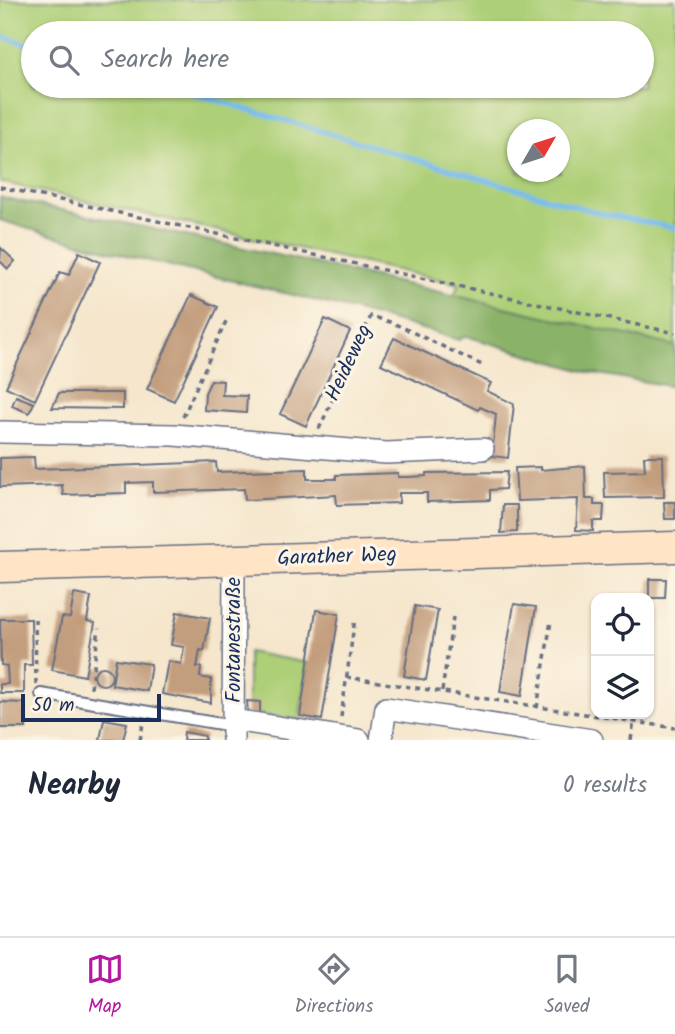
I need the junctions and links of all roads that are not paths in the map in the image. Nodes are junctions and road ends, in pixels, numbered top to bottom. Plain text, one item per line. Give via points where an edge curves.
1 (0, 432) edge
2 (483, 449) dead end
3 (675, 547) edge
4 (234, 560) junction
5 (0, 567) edge
6 (41, 694) road end
7 (233, 729) edge
8 (349, 738) edge
9 (381, 740) edge
10 (592, 740) edge

1 - 2 street via 174,435 386,453
3 - 4 street, Garather Weg
4 - 5 street, Garather Weg
4 - 7 street, Fontanestraße
6 - 7 lane, Fontanestraße
7 - 8 street, Fontanestraße
9 - 10 street via 386,708

